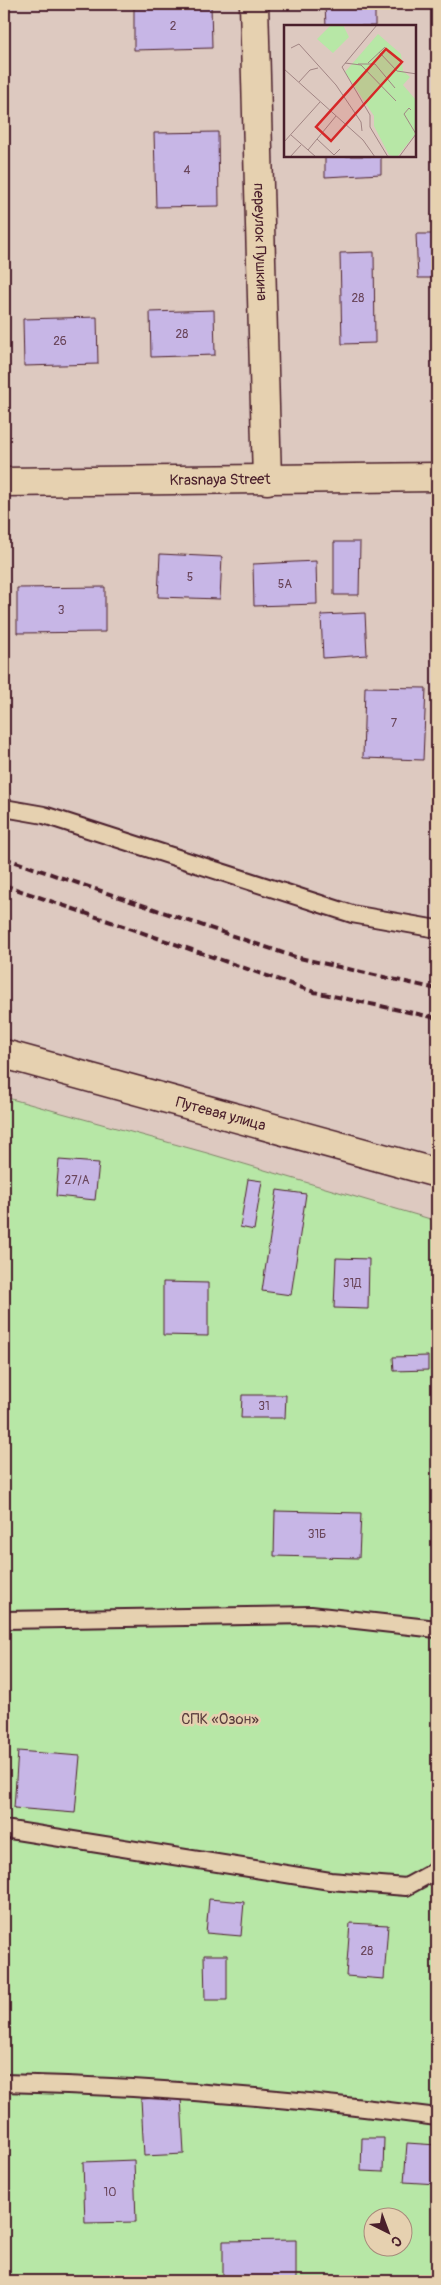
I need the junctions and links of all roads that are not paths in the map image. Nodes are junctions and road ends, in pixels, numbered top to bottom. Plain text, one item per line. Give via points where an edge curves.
1 (254, 4) edge
2 (437, 477) edge
3 (267, 480) junction
4 (4, 482) edge
5 (4, 808) edge
6 (437, 929) edge
7 (4, 1054) edge
8 (437, 1173) edge
9 (4, 1620) edge
10 (437, 1629) edge
11 (4, 1830) edge
12 (437, 1870) edge
13 (4, 2083) edge
14 (437, 2117) edge

1 - 3 street, переулок Пушкина
2 - 3 street, Krasnaya Street
3 - 4 street, Krasnaya Street
5 - 6 lane via 44,815 352,914
7 - 8 street, Путевая улица
9 - 10 lane via 311,1615
11 - 12 lane via 330,1881 406,1887
13 - 14 lane via 109,2085 337,2104

